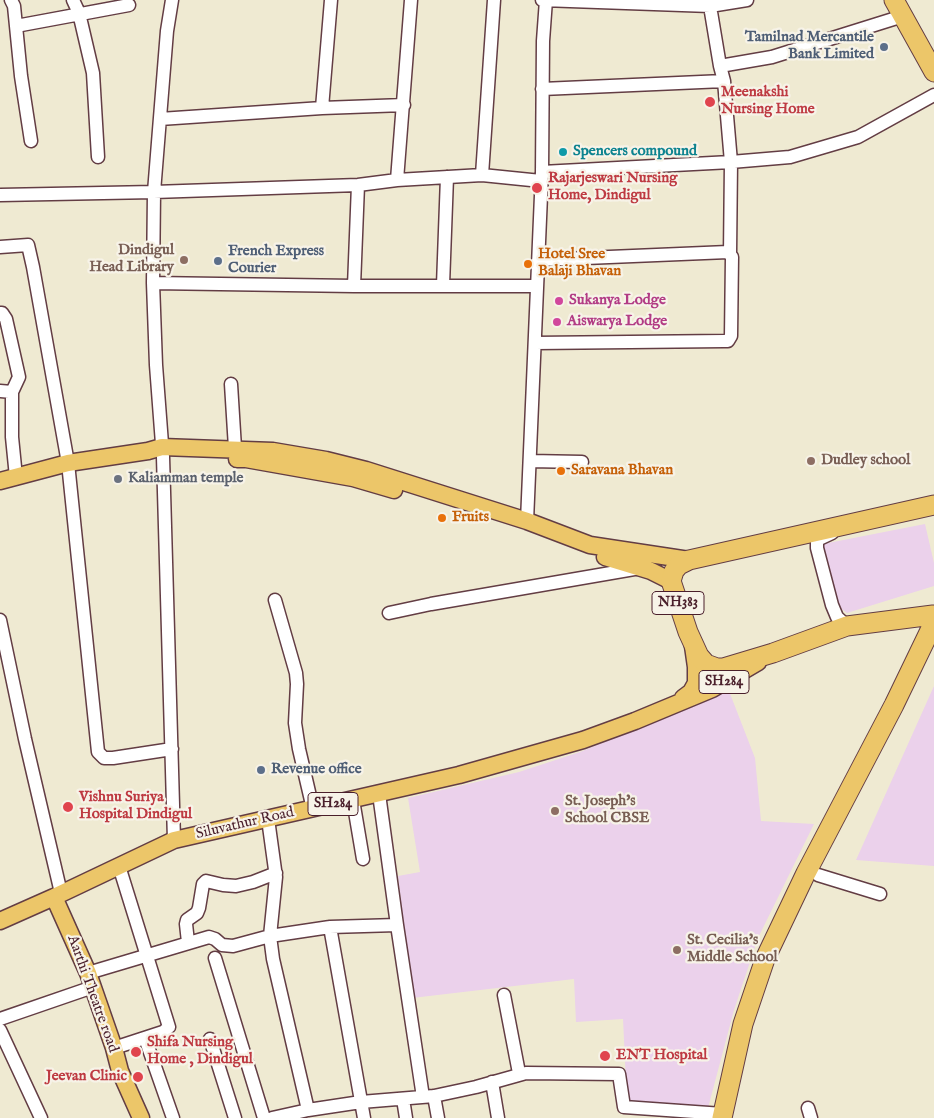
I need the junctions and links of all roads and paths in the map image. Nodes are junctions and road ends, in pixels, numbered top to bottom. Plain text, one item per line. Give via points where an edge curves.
1 (12, 0) edge
2 (73, 0) edge
3 (172, 0) edge
4 (331, 0) edge
5 (411, 0) edge
6 (494, 0) edge
7 (544, 0) edge
8 (747, 0) edge
9 (129, 5) dead end
10 (710, 6) junction
11 (898, 8) edge
12 (79, 13) junction
13 (16, 26) junction
14 (720, 66) junction
15 (934, 72) edge
16 (724, 80) junction
17 (542, 89) junction
18 (934, 95) edge
19 (404, 105) junction
20 (322, 108) junction
21 (160, 119) junction
22 (31, 141) dead end
23 (98, 157) dead end
24 (731, 162) junction
25 (482, 175) junction
26 (541, 176) junction
27 (447, 177) junction
28 (397, 180) junction
29 (358, 185) junction
30 (154, 192) junction
31 (0, 195) edge
32 (0, 247) edge
33 (730, 254) junction
34 (538, 260) junction
35 (154, 284) junction
36 (443, 285) junction
37 (354, 286) junction
38 (537, 286) junction
39 (0, 313) edge
40 (536, 343) junction
41 (231, 384) dead end
42 (6, 392) edge
43 (6, 436) edge
44 (235, 448) junction
45 (158, 452) junction
46 (530, 461) junction
47 (582, 462) dead end
48 (68, 463) junction
49 (16, 477) junction
50 (0, 481) edge
51 (394, 485) junction
52 (934, 505) edge
53 (883, 517) junction
54 (527, 521) junction
55 (689, 560) junction
56 (642, 568) junction
57 (671, 581) junction
58 (275, 600) dead end
59 (389, 613) dead end
60 (934, 616) edge
61 (901, 619) junction
62 (0, 620) edge
63 (847, 626) junction
64 (692, 642) junction
65 (926, 652) edge
66 (773, 653) junction
67 (673, 706) junction
68 (172, 748) junction
69 (379, 794) junction
70 (354, 800) junction
71 (313, 809) junction
72 (268, 819) junction
73 (174, 840) junction
74 (363, 859) dead end
75 (119, 866) junction
76 (276, 873) junction
77 (818, 875) junction
78 (880, 894) dead end
79 (58, 895) junction
80 (0, 921) edge
81 (397, 925) junction
82 (330, 927) junction
83 (270, 936) junction
84 (188, 942) junction
85 (148, 954) junction
86 (215, 958) dead end
87 (90, 980) junction
88 (504, 995) dead end
89 (0, 1019) edge
90 (0, 1030) edge
91 (145, 1038) junction
92 (210, 1039) dead end
93 (114, 1048) junction
94 (519, 1073) junction
95 (492, 1082) junction
96 (429, 1096) junction
97 (403, 1099) junction
98 (361, 1102) junction
99 (314, 1112) edge
100 (725, 1117) edge
101 (41, 1118) edge
102 (141, 1118) edge
103 (173, 1118) edge
104 (235, 1118) edge
105 (264, 1118) edge
106 (272, 1118) edge
107 (364, 1118) edge
108 (406, 1118) edge
109 (438, 1118) edge
110 (498, 1118) edge

1 - 13 street
2 - 12 street
3 - 21 street
4 - 20 street
5 - 19 street
6 - 25 street
7 - 10 street
7 - 17 street
8 - 10 street
9 - 12 street
10 - 14 street
11 - 14 street via 772,57
11 - 15 highway
12 - 13 street
12 - 23 street via 93,73
13 - 22 street
14 - 16 street
16 - 17 street
16 - 24 street
17 - 26 street
18 - 24 street via 858,137 790,156
19 - 20 street
19 - 28 street
20 - 21 street
21 - 30 street
24 - 26 street
24 - 33 street
25 - 26 street
25 - 27 street
26 - 34 street
27 - 28 street
27 - 36 street
28 - 29 street
29 - 30 street
29 - 37 street
30 - 31 street
30 - 35 street
32 - 48 street via 28,245
33 - 34 street via 725,251
33 - 40 street via 731,336 728,341
34 - 38 street
35 - 37 street
35 - 45 street
36 - 37 street
36 - 38 street
38 - 40 street
39 - 42 street via 5,315 19,377
40 - 46 street
41 - 44 street
42 - 43 street
43 - 49 street
44 - 45 main road
44 - 51 main road via 326,460
45 - 48 main road
45 - 51 main road via 246,459
45 - 68 street
46 - 47 street
46 - 54 street
48 - 49 main road
48 - 68 street via 98,752 104,758 113,758
49 - 50 main road
51 - 54 main road
51 - 56 main road
52 - 53 highway
53 - 55 highway
53 - 63 street via 817,540 832,605
54 - 55 main road via 590,545
55 - 57 highway, NH383 via 679,565
56 - 57 main road
56 - 59 street
57 - 64 highway, NH383
58 - 71 street via 296,673 294,723
60 - 61 highway, NH383
60 - 65 highway, NH383
61 - 63 highway, NH383
61 - 65 highway via 918,634
62 - 79 street
63 - 66 highway, NH383
64 - 66 highway, NH383 via 706,664 717,668
64 - 67 main road, Siluvathur Road / SH284 via 696,683 692,692
65 - 77 highway, NH383
65 - 100 highway, NH383 via 894,705 765,959 742,1024
66 - 67 main road, Siluvathur Road / SH284 via 712,689
67 - 69 main road, Siluvathur Road / SH284 via 583,740
68 - 73 street
69 - 70 main road, Siluvathur Road / SH284
69 - 81 street
70 - 71 main road, Siluvathur Road / SH284
70 - 74 street
71 - 72 main road, Siluvathur Road / SH284
72 - 73 main road, Siluvathur Road / SH284
72 - 76 street
73 - 75 main road, Siluvathur Road / SH284
75 - 79 main road, Siluvathur Road / SH284
75 - 85 street
76 - 83 street
76 - 84 street via 236,886 206,880 196,912 187,920
77 - 78 street
77 - 100 highway, NH383 via 761,995
79 - 80 main road, Siluvathur Road / SH284
79 - 87 main road, Aarthi Theatre road
81 - 82 street
81 - 96 street
82 - 83 street
82 - 98 street
83 - 84 street via 233,946 222,945 213,937
83 - 99 street via 273,959
84 - 85 street
85 - 87 street
85 - 91 street via 169,1027
86 - 105 street
87 - 89 street
87 - 93 main road, Aarthi Theatre road
88 - 94 street
90 - 101 street
91 - 93 street
91 - 103 street
92 - 104 street
93 - 102 main road, Aarthi Theatre road via 126,1088
94 - 95 street
94 - 100 street via 619,1074 624,1107
95 - 96 street
95 - 110 street
96 - 97 street
96 - 109 street
97 - 98 street
97 - 108 street
98 - 99 street
98 - 107 street
99 - 106 street

